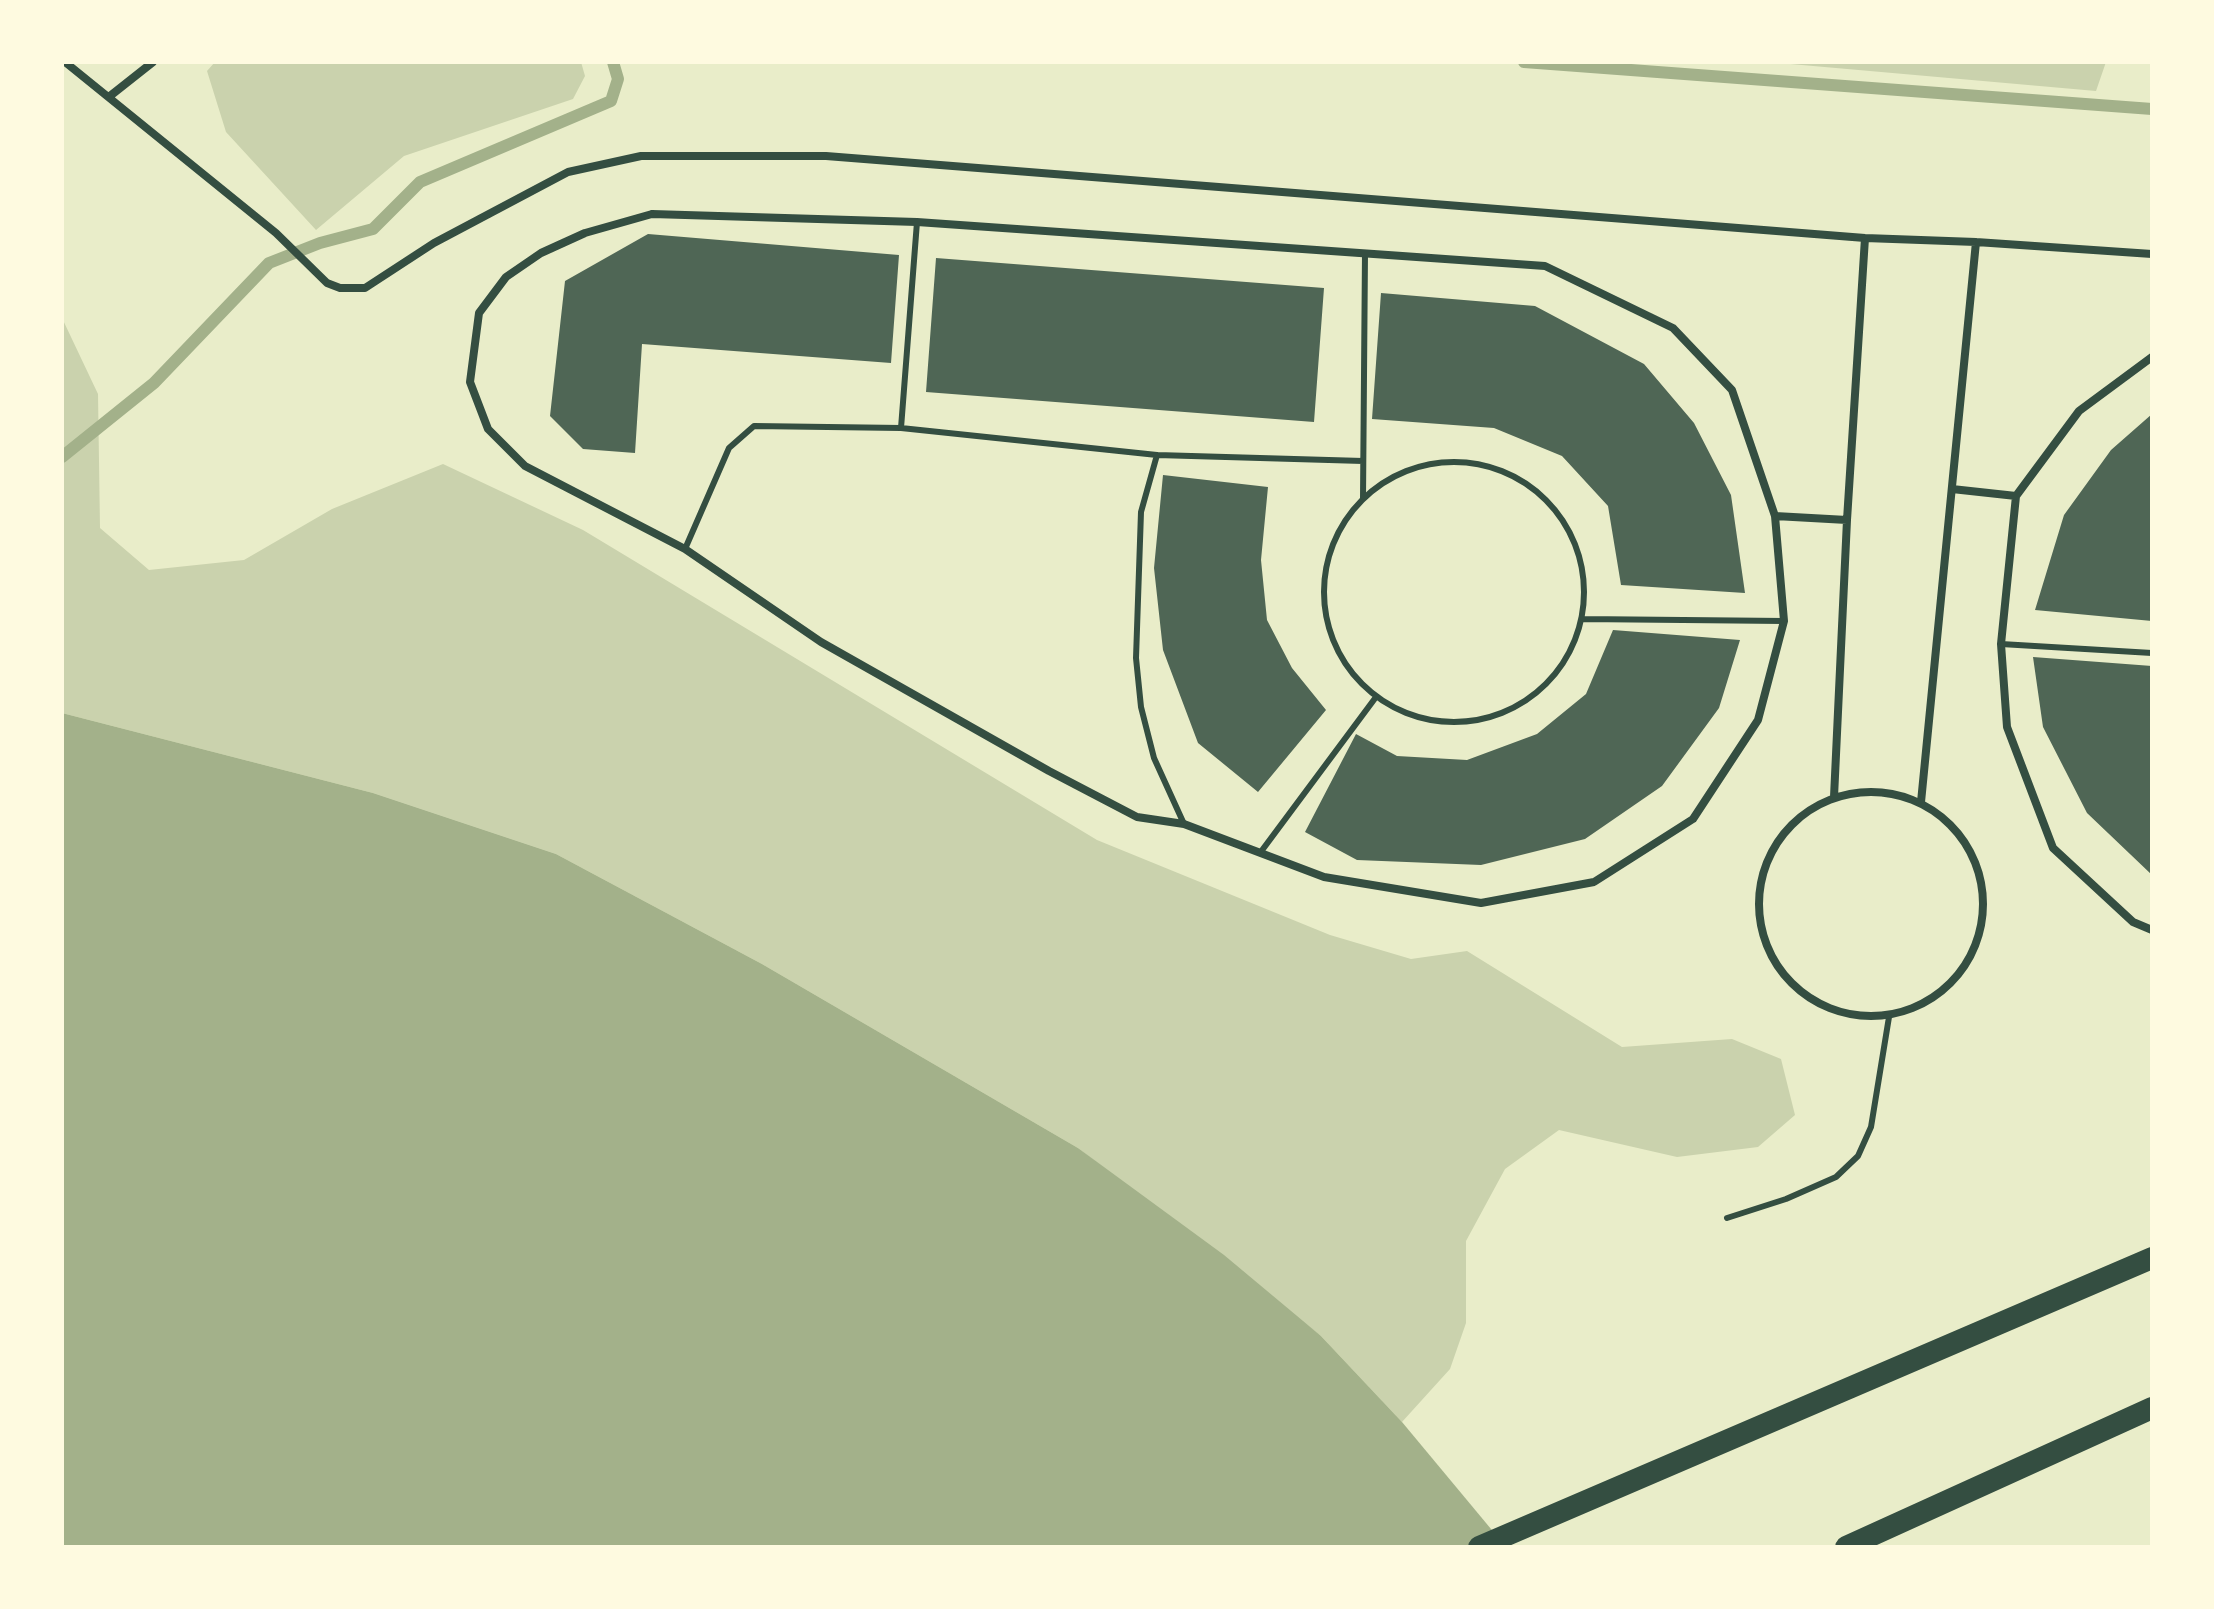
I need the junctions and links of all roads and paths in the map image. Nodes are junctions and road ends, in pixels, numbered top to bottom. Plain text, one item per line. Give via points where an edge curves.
1 (65, 62) edge
2 (153, 62) edge
3 (110, 96) junction
4 (917, 222) junction
5 (1865, 238) junction
6 (1976, 242) junction
7 (1365, 253) junction
8 (2152, 254) edge
9 (2152, 357) edge
10 (901, 428) junction
11 (1157, 455) junction
12 (1363, 461) junction
13 (1952, 489) junction
14 (2016, 496) junction
15 (1363, 498) junction
16 (1775, 516) junction
17 (1847, 520) junction
18 (685, 549) junction
19 (1582, 619) junction
20 (1784, 621) junction
21 (2001, 644) junction
22 (2152, 653) edge
23 (1376, 697) junction
24 (1834, 797) junction
25 (1921, 802) junction
26 (1184, 824) junction
27 (1260, 853) junction
28 (2152, 930) edge
29 (1889, 1017) junction
30 (1727, 1218) dead end
31 (2152, 1258) edge
32 (2139, 1416) edge
33 (1479, 1547) edge
34 (1846, 1547) edge

1 - 3 street
2 - 3 street
3 - 5 street via 276,233 327,283 340,288 365,288 434,243 568,172 641,156 841,157
4 - 7 street
4 - 10 lane
4 - 18 street via 652,214 585,233 541,253 506,277 479,313 470,382 488,429 525,466
5 - 6 street
5 - 17 street
6 - 8 street
6 - 13 street
7 - 12 lane
7 - 16 street via 1545,266 1673,328 1732,390
9 - 14 street via 2079,411
10 - 11 lane
10 - 18 lane via 754,426 729,448
11 - 12 lane
11 - 26 lane via 1141,512 1136,658 1154,758
12 - 15 lane
13 - 14 street
13 - 25 street
14 - 21 street
15 - 19 lane via 1397,474 1437,463 1478,464 1518,478 1550,503 1573,538 1585,578
15 - 23 lane via 1340,528 1326,563 1323,601 1331,637 1349,670
16 - 17 street
16 - 20 street
17 - 24 street
18 - 26 street via 821,642 1049,771 1137,817
19 - 20 lane
19 - 23 lane via 1557,670 1538,692 1501,714 1458,722 1414,716
20 - 27 street via 1758,720 1693,819 1594,882 1481,903 1324,877
21 - 22 lane
21 - 28 street via 2007,727 2053,848 2133,922
23 - 27 lane
24 - 25 street via 1878,791
24 - 29 street via 1786,827 1760,876 1759,932 1786,981 1833,1011
25 - 29 street via 1964,839 1984,892 1976,949 1941,994
26 - 27 street
29 - 30 lane via 1871,1127 1858,1156 1836,1177
31 - 33 highway
32 - 34 highway

